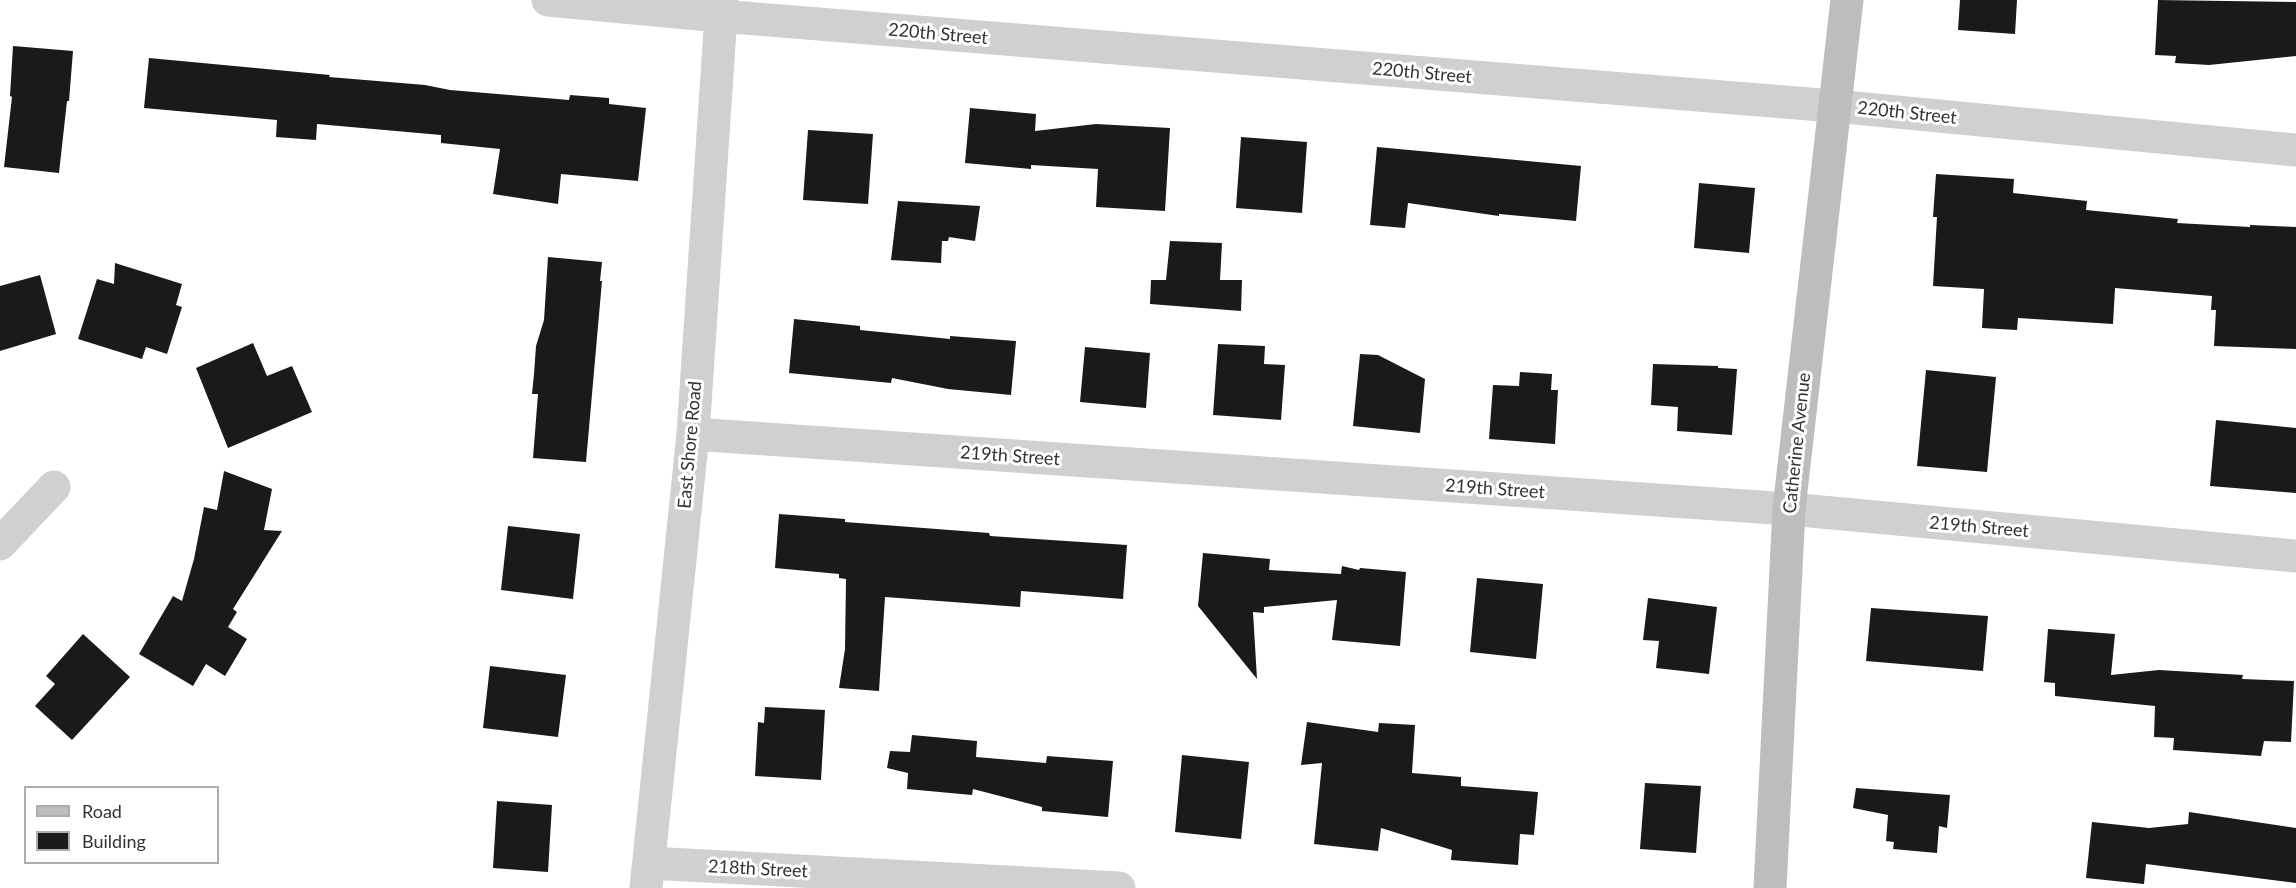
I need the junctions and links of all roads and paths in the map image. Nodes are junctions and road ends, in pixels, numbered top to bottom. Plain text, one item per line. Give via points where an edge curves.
1 (549, 0) edge
2 (1847, 0) edge
3 (721, 8) edge
4 (1834, 106) junction
5 (2296, 150) edge
6 (693, 434) junction
7 (54, 488) dead end
8 (1789, 509) junction
9 (0, 544) edge
10 (2296, 556) edge
11 (647, 875) edge
12 (1119, 888) edge
13 (1770, 888) edge

1 - 3 street, 220th Street
2 - 4 street, Catherine Avenue
3 - 4 street, 220th Street
3 - 6 street, East Shore Road
4 - 5 street, 220th Street
4 - 8 street, Catherine Avenue
6 - 8 street, 219th Street
6 - 11 street, East Shore Road
7 - 9 street
8 - 10 street, 219th Street
8 - 13 street, Catherine Avenue
11 - 12 street, 218th Street

